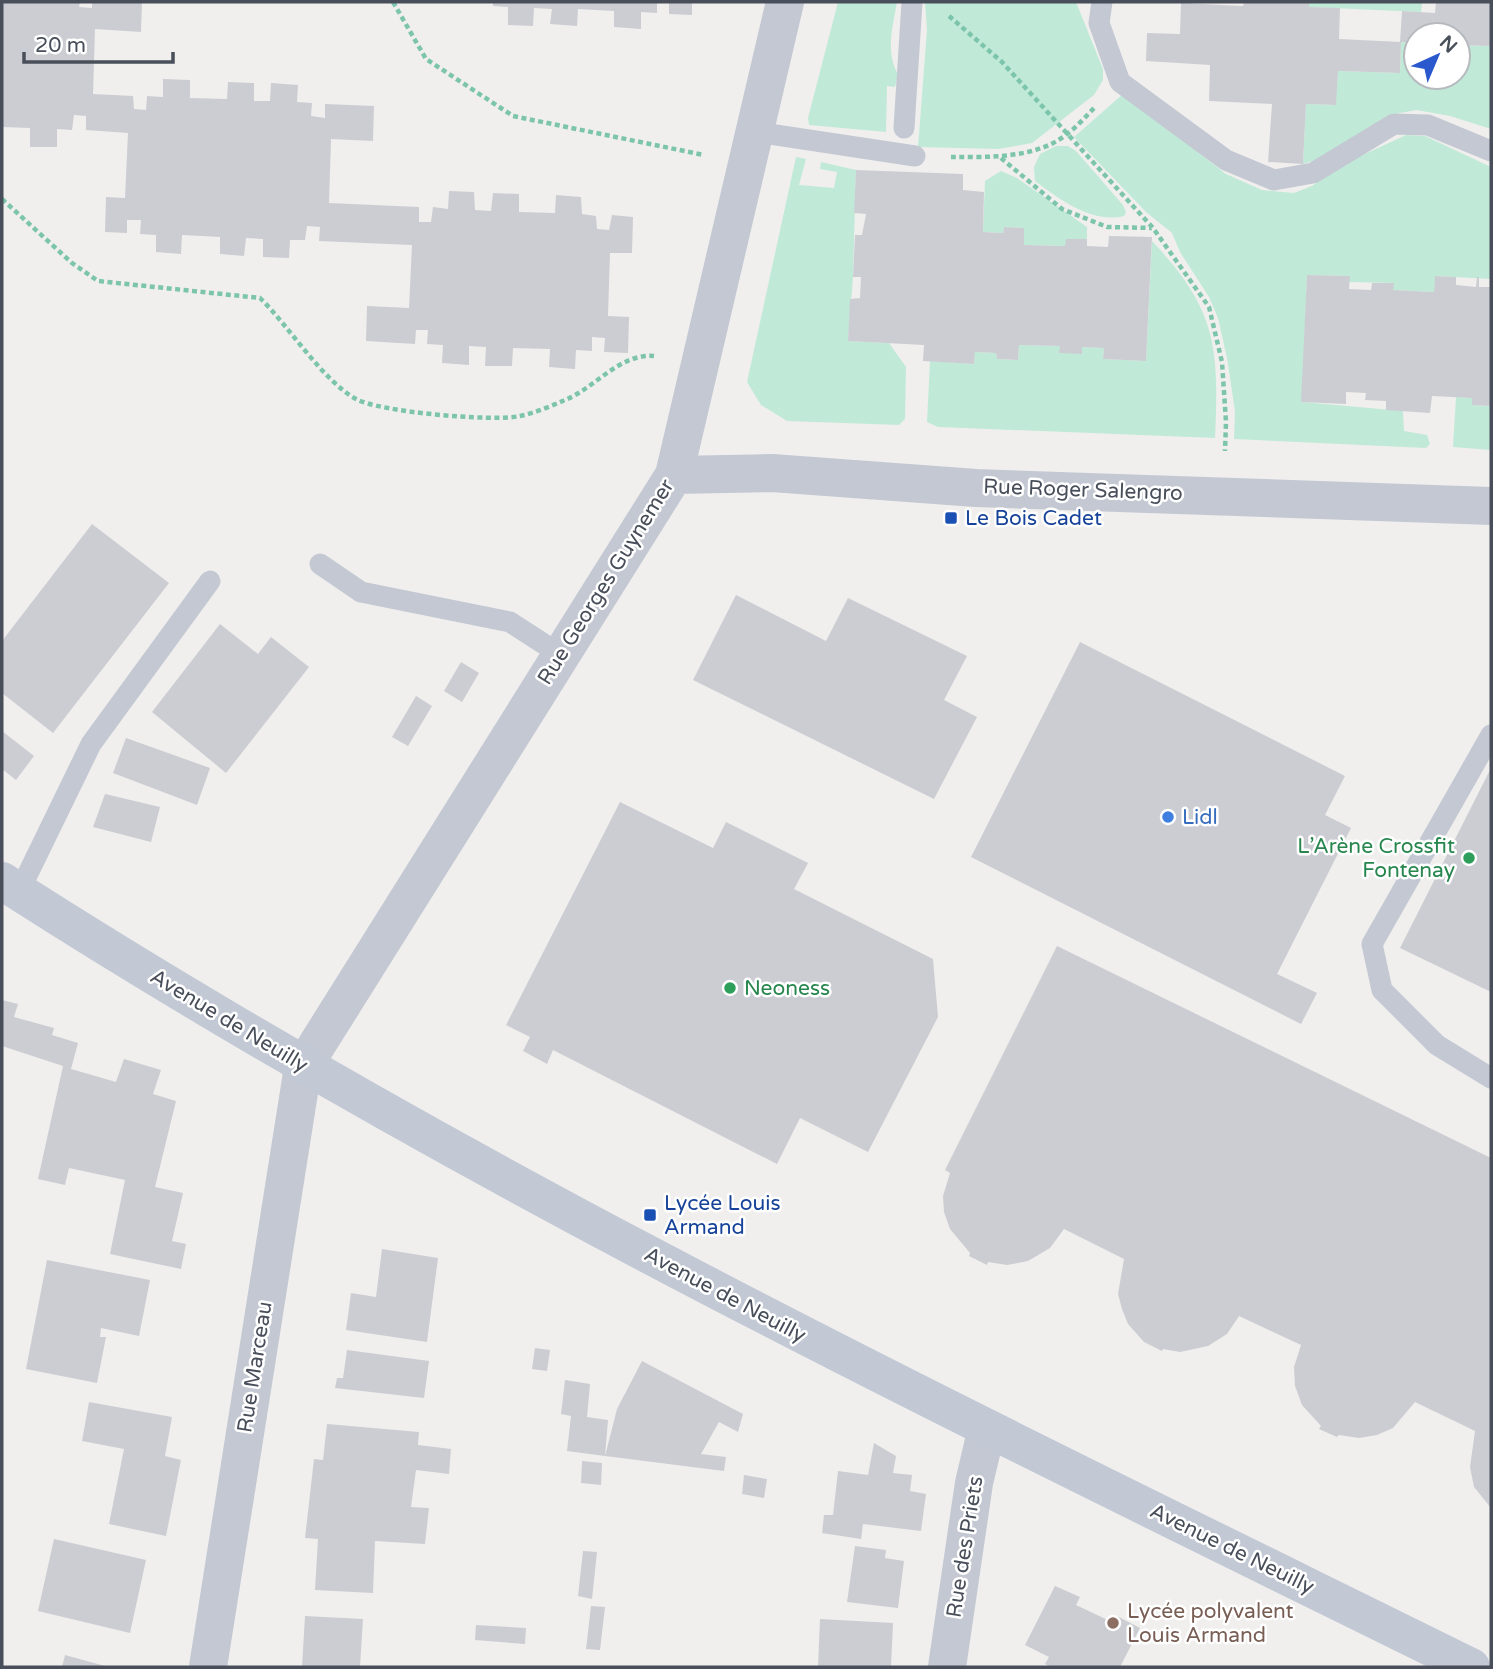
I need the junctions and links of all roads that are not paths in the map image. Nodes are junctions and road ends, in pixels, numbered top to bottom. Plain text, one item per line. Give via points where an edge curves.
1 (785, 2) edge
2 (912, 2) edge
3 (1102, 2) edge
4 (904, 128) dead end
5 (750, 148) junction
6 (1491, 151) edge
7 (915, 156) road end
8 (674, 475) junction
9 (1491, 506) edge
10 (320, 564) dead end
11 (210, 581) dead end
12 (561, 655) junction
13 (1491, 735) edge
14 (10, 886) edge
15 (303, 1067) junction
16 (1491, 1078) edge
17 (987, 1428) junction
18 (208, 1667) edge
19 (947, 1667) edge
20 (1471, 1667) edge

1 - 5 street, Rue Georges Guynemer
2 - 4 lane
3 - 6 lane via 1099,23 1120,82 1226,160 1273,180 1313,173 1394,124 1428,125
5 - 7 lane
5 - 8 street, Rue Georges Guynemer
8 - 9 street, Rue Roger Salengro via 772,473 976,488
8 - 12 street, Rue Georges Guynemer
10 - 12 lane via 361,592 510,622
11 - 14 lane via 92,744
12 - 15 street, Rue Georges Guynemer
13 - 16 lane via 1372,944 1382,990 1437,1045
14 - 15 street, Avenue de Neuilly
15 - 17 street, Avenue de Neuilly via 702,1284
15 - 18 street, Rue Marceau
17 - 19 street, Rue des Priets via 974,1483
17 - 20 street, Avenue de Neuilly

